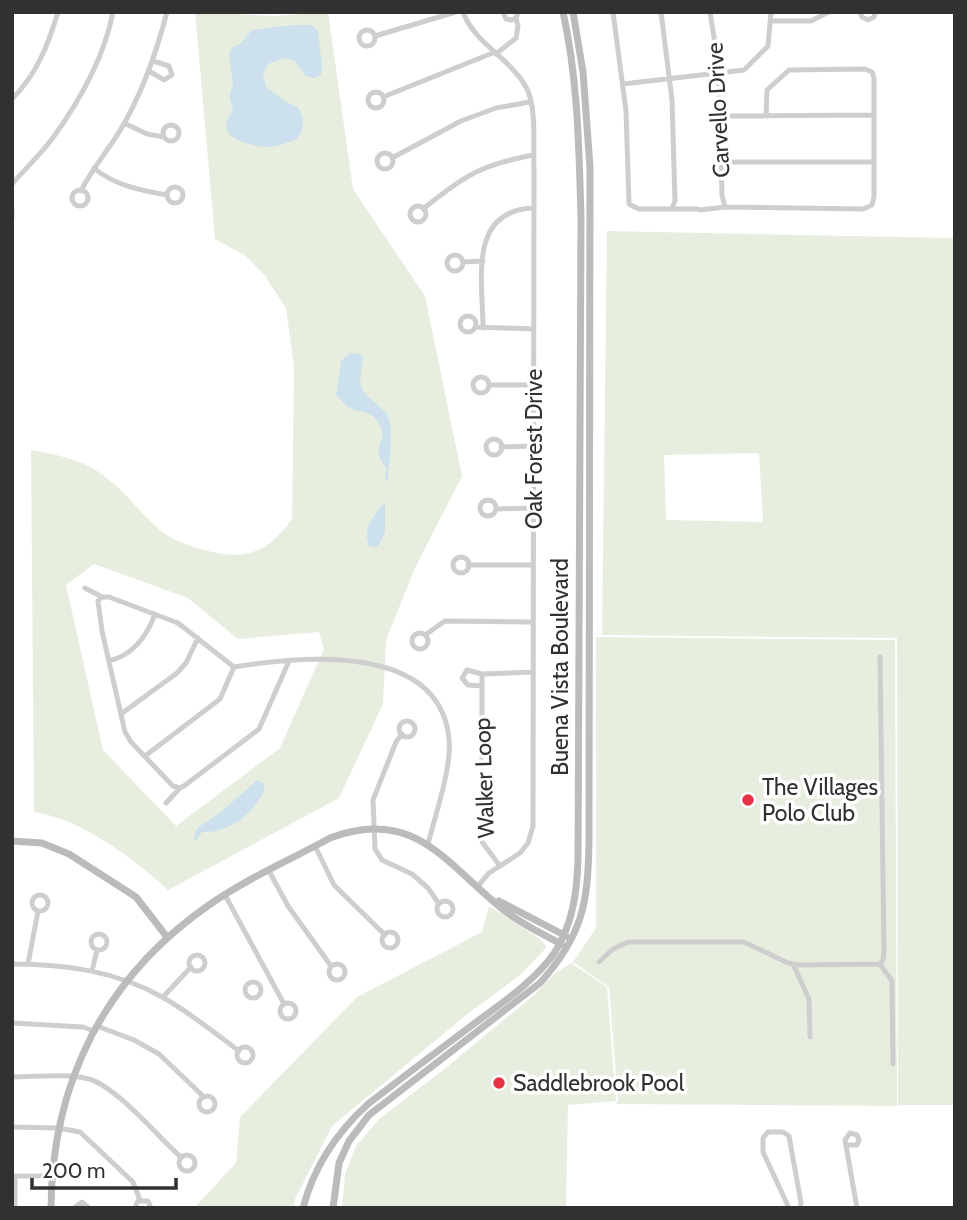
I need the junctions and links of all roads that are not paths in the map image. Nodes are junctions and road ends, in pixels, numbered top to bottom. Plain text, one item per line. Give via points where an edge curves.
1 (58, 12) edge
2 (113, 12) edge
3 (167, 12) edge
4 (456, 12) edge
5 (463, 12) edge
6 (503, 12) edge
7 (563, 12) edge
8 (573, 12) edge
9 (613, 12) edge
10 (661, 12) edge
11 (710, 12) edge
12 (771, 12) edge
13 (828, 12) edge
14 (860, 12) edge
15 (876, 12) edge
16 (517, 15) edge
17 (771, 21) junction
18 (374, 36) dead end
19 (496, 53) junction
20 (153, 61) junction
21 (149, 71) junction
22 (718, 73) junction
23 (669, 78) junction
24 (623, 84) junction
25 (383, 97) dead end
26 (12, 99) edge
27 (530, 102) junction
28 (720, 116) junction
29 (766, 116) junction
30 (874, 116) junction
31 (124, 123) junction
32 (164, 137) dead end
33 (533, 155) junction
34 (391, 158) dead end
35 (722, 162) junction
36 (874, 163) junction
37 (94, 168) junction
38 (12, 184) edge
39 (81, 191) dead end
40 (167, 195) dead end
41 (725, 207) junction
42 (534, 208) junction
43 (672, 208) junction
44 (423, 209) dead end
45 (12, 210) edge
46 (12, 217) edge
47 (483, 261) junction
48 (463, 262) dead end
49 (475, 327) dead end
50 (483, 328) junction
51 (534, 329) junction
52 (489, 385) dead end
53 (534, 385) junction
54 (534, 446) junction
55 (501, 447) dead end
56 (533, 508) junction
57 (496, 509) dead end
58 (468, 565) dead end
59 (533, 565) junction
60 (85, 589) dead end
61 (102, 597) junction
62 (155, 614) junction
63 (533, 622) junction
64 (425, 635) dead end
65 (198, 638) junction
66 (880, 657) dead end
67 (109, 661) junction
68 (289, 661) junction
69 (579, 663) junction
70 (589, 663) junction
71 (234, 667) junction
72 (533, 672) junction
73 (482, 674) junction
74 (482, 686) junction
75 (121, 714) junction
76 (402, 734) dead end
77 (145, 757) junction
78 (180, 788) junction
79 (166, 803) dead end
80 (373, 829) junction
81 (12, 841) edge
82 (428, 844) junction
83 (315, 846) junction
84 (500, 866) junction
85 (269, 871) junction
86 (479, 889) junction
87 (225, 895) junction
88 (439, 904) dead end
89 (38, 911) dead end
90 (509, 911) junction
91 (385, 934) dead end
92 (564, 935) junction
93 (167, 937) junction
94 (573, 940) junction
95 (559, 943) junction
96 (568, 948) junction
97 (97, 950) dead end
98 (598, 962) dead end
99 (12, 964) edge
100 (28, 964) junction
101 (793, 964) junction
102 (880, 964) junction
103 (331, 966) dead end
104 (191, 967) dead end
105 (92, 971) junction
106 (127, 981) junction
107 (271, 981) junction
108 (260, 986) dead end
109 (163, 997) junction
110 (284, 1004) dead end
111 (12, 1023) edge
112 (95, 1028) junction
113 (810, 1037) dead end
114 (239, 1051) dead end
115 (893, 1065) dead end
116 (12, 1077) edge
117 (73, 1077) junction
118 (204, 1097) dead end
119 (12, 1127) edge
120 (58, 1128) junction
121 (848, 1145) dead end
122 (181, 1157) dead end
123 (14, 1176) edge
124 (52, 1176) junction
125 (140, 1200) junction
126 (15, 1208) edge
127 (51, 1208) edge
128 (74, 1208) edge
129 (89, 1208) edge
130 (135, 1208) edge
131 (151, 1208) edge
132 (303, 1208) edge
133 (333, 1208) edge
134 (789, 1208) edge
135 (800, 1208) edge
136 (857, 1208) edge

1 - 26 street via 46,50
2 - 38 street via 85,89 51,140
3 - 20 street
4 - 18 street
5 - 19 street, Oak Forest Drive via 469,27
6 - 16 street via 508,20
7 - 69 main road, Buena Vista Boulevard via 574,79 580,190
8 - 70 main road, Buena Vista Boulevard via 590,167
9 - 24 street
10 - 23 street
11 - 22 street, Carvello Drive
12 - 17 street
13 - 17 street via 811,21
14 - 15 street via 868,20
16 - 19 street via 516,38
17 - 22 street via 769,42 762,54 744,70
19 - 25 street
19 - 27 street, Oak Forest Drive via 528,89
20 - 21 street
20 - 21 street via 169,66 172,75 164,80
21 - 31 street
22 - 23 street
22 - 28 street, Carvello Drive
23 - 24 street
23 - 43 street via 675,160
24 - 43 street via 629,204 639,209
27 - 33 street, Oak Forest Drive
27 - 34 street via 461,121
28 - 29 street
28 - 35 street, Carvello Drive
29 - 30 street
29 - 30 street via 768,90 789,70 865,69 874,75
30 - 36 street
31 - 32 street
31 - 37 street
33 - 42 street, Oak Forest Drive
33 - 44 street via 465,176
35 - 36 street
35 - 41 street, Carvello Drive
36 - 41 street via 874,197 868,208
37 - 39 street
37 - 40 street via 126,185
41 - 43 street
42 - 47 street via 509,212 497,221 486,234
42 - 51 street, Oak Forest Drive
45 - 46 street
47 - 48 street
47 - 50 street
49 - 50 street
50 - 51 street
51 - 53 street, Oak Forest Drive
52 - 53 street
53 - 54 street, Oak Forest Drive
54 - 55 street
54 - 56 street, Oak Forest Drive
56 - 57 street
56 - 59 street, Oak Forest Drive
58 - 59 street
59 - 63 street, Oak Forest Drive
60 - 61 street
61 - 62 street
61 - 67 street via 97,607
62 - 65 street
62 - 67 street via 143,639
63 - 64 street via 445,621
63 - 72 street, Oak Forest Drive
65 - 71 street
65 - 75 street via 182,669
66 - 102 street via 884,952
67 - 75 street
68 - 71 street
68 - 78 street via 259,729
68 - 82 street via 336,658 387,668 413,681 437,703 448,729 450,751
69 - 70 main road
69 - 92 main road, Buena Vista Boulevard via 577,890
70 - 94 main road, Buena Vista Boulevard via 588,880
71 - 77 street via 220,699
72 - 73 street
72 - 84 street, Oak Forest Drive via 533,827 520,853
73 - 74 street, Walker Loop
73 - 74 street, Walker Loop via 467,670 462,678 468,685
74 - 84 street, Walker Loop via 482,842
75 - 77 street via 128,738
76 - 80 street via 373,800
77 - 78 street
78 - 79 street
80 - 82 main road via 406,833
80 - 83 main road via 346,832
80 - 88 street via 375,849 382,860 412,874
81 - 93 main road via 51,845 101,874 136,897
82 - 86 main road
83 - 85 main road
83 - 91 street via 334,884
84 - 86 street, Oak Forest Drive
85 - 87 main road
85 - 103 street
86 - 90 main road
87 - 93 main road
87 - 107 street
89 - 100 street
90 - 92 main road
90 - 95 main road
92 - 94 main road
92 - 95 main road, Buena Vista Boulevard
93 - 106 main road
94 - 96 main road, Buena Vista Boulevard
95 - 96 main road
95 - 132 main road, Buena Vista Boulevard via 536,974 352,1119 314,1174
96 - 133 main road, Buena Vista Boulevard via 540,982 369,1115 349,1141 340,1163
97 - 105 street
98 - 101 street via 628,942 744,942
99 - 100 street
100 - 105 street
101 - 102 street
101 - 113 street via 808,999
102 - 115 street via 892,981
104 - 109 street
105 - 106 street
106 - 109 street
106 - 112 main road
107 - 108 street
107 - 110 street
109 - 114 street
111 - 112 street
112 - 117 main road
112 - 118 street via 134,1040 159,1054
116 - 117 street
117 - 120 main road
117 - 122 street via 105,1086
119 - 120 street
120 - 124 main road
120 - 125 street via 85,1136 133,1182
121 - 136 street
123 - 124 street
123 - 126 street
124 - 127 main road
125 - 130 street
125 - 131 street via 148,1201
128 - 129 street via 82,1202
134 - 135 street via 763,1152 767,1133 789,1136

